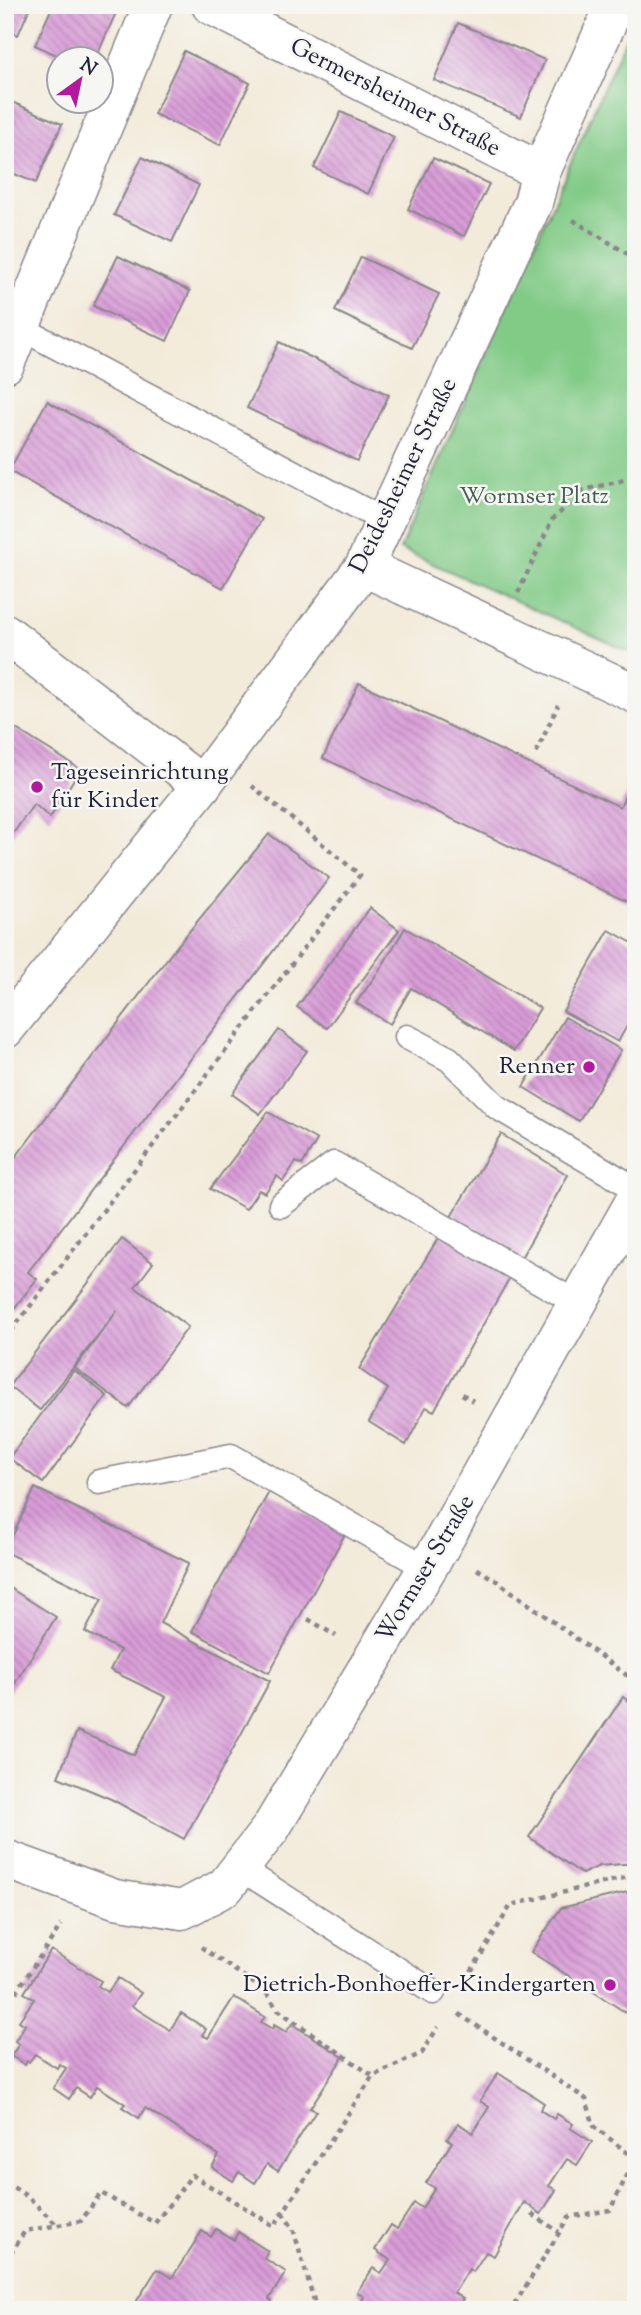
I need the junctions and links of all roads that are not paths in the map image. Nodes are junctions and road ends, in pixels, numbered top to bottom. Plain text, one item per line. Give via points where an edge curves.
1 (153, 5) edge
2 (211, 5) edge
3 (615, 5) edge
4 (537, 188) junction
5 (22, 328) junction
6 (5, 364) edge
7 (385, 521) junction
8 (364, 567) junction
9 (5, 633) edge
10 (636, 694) edge
11 (211, 772) junction
12 (5, 1030) edge
13 (407, 1037) dead end
14 (636, 1189) edge
15 (636, 1199) edge
16 (281, 1205) dead end
17 (577, 1303) junction
18 (99, 1482) dead end
19 (434, 1557) junction
20 (5, 1858) edge
21 (240, 1868) junction
22 (441, 2000) road end

1 - 5 street
2 - 4 street, Germersheimer Straße
3 - 4 street, Deidesheimer Straße
4 - 7 street, Deidesheimer Straße
5 - 6 street
5 - 7 lane
7 - 8 street, Deidesheimer Straße
8 - 10 street
8 - 11 street, Deidesheimer Straße
9 - 11 street
11 - 12 street, Deidesheimer Straße
13 - 14 lane via 449,1059 497,1107
15 - 17 street, Wormser Straße
16 - 17 lane via 334,1164
17 - 19 street, Wormser Straße
18 - 19 lane via 231,1456
19 - 21 street, Wormser Straße via 271,1828
20 - 21 street, Wormser Straße via 115,1899 182,1910 225,1887
21 - 22 lane

